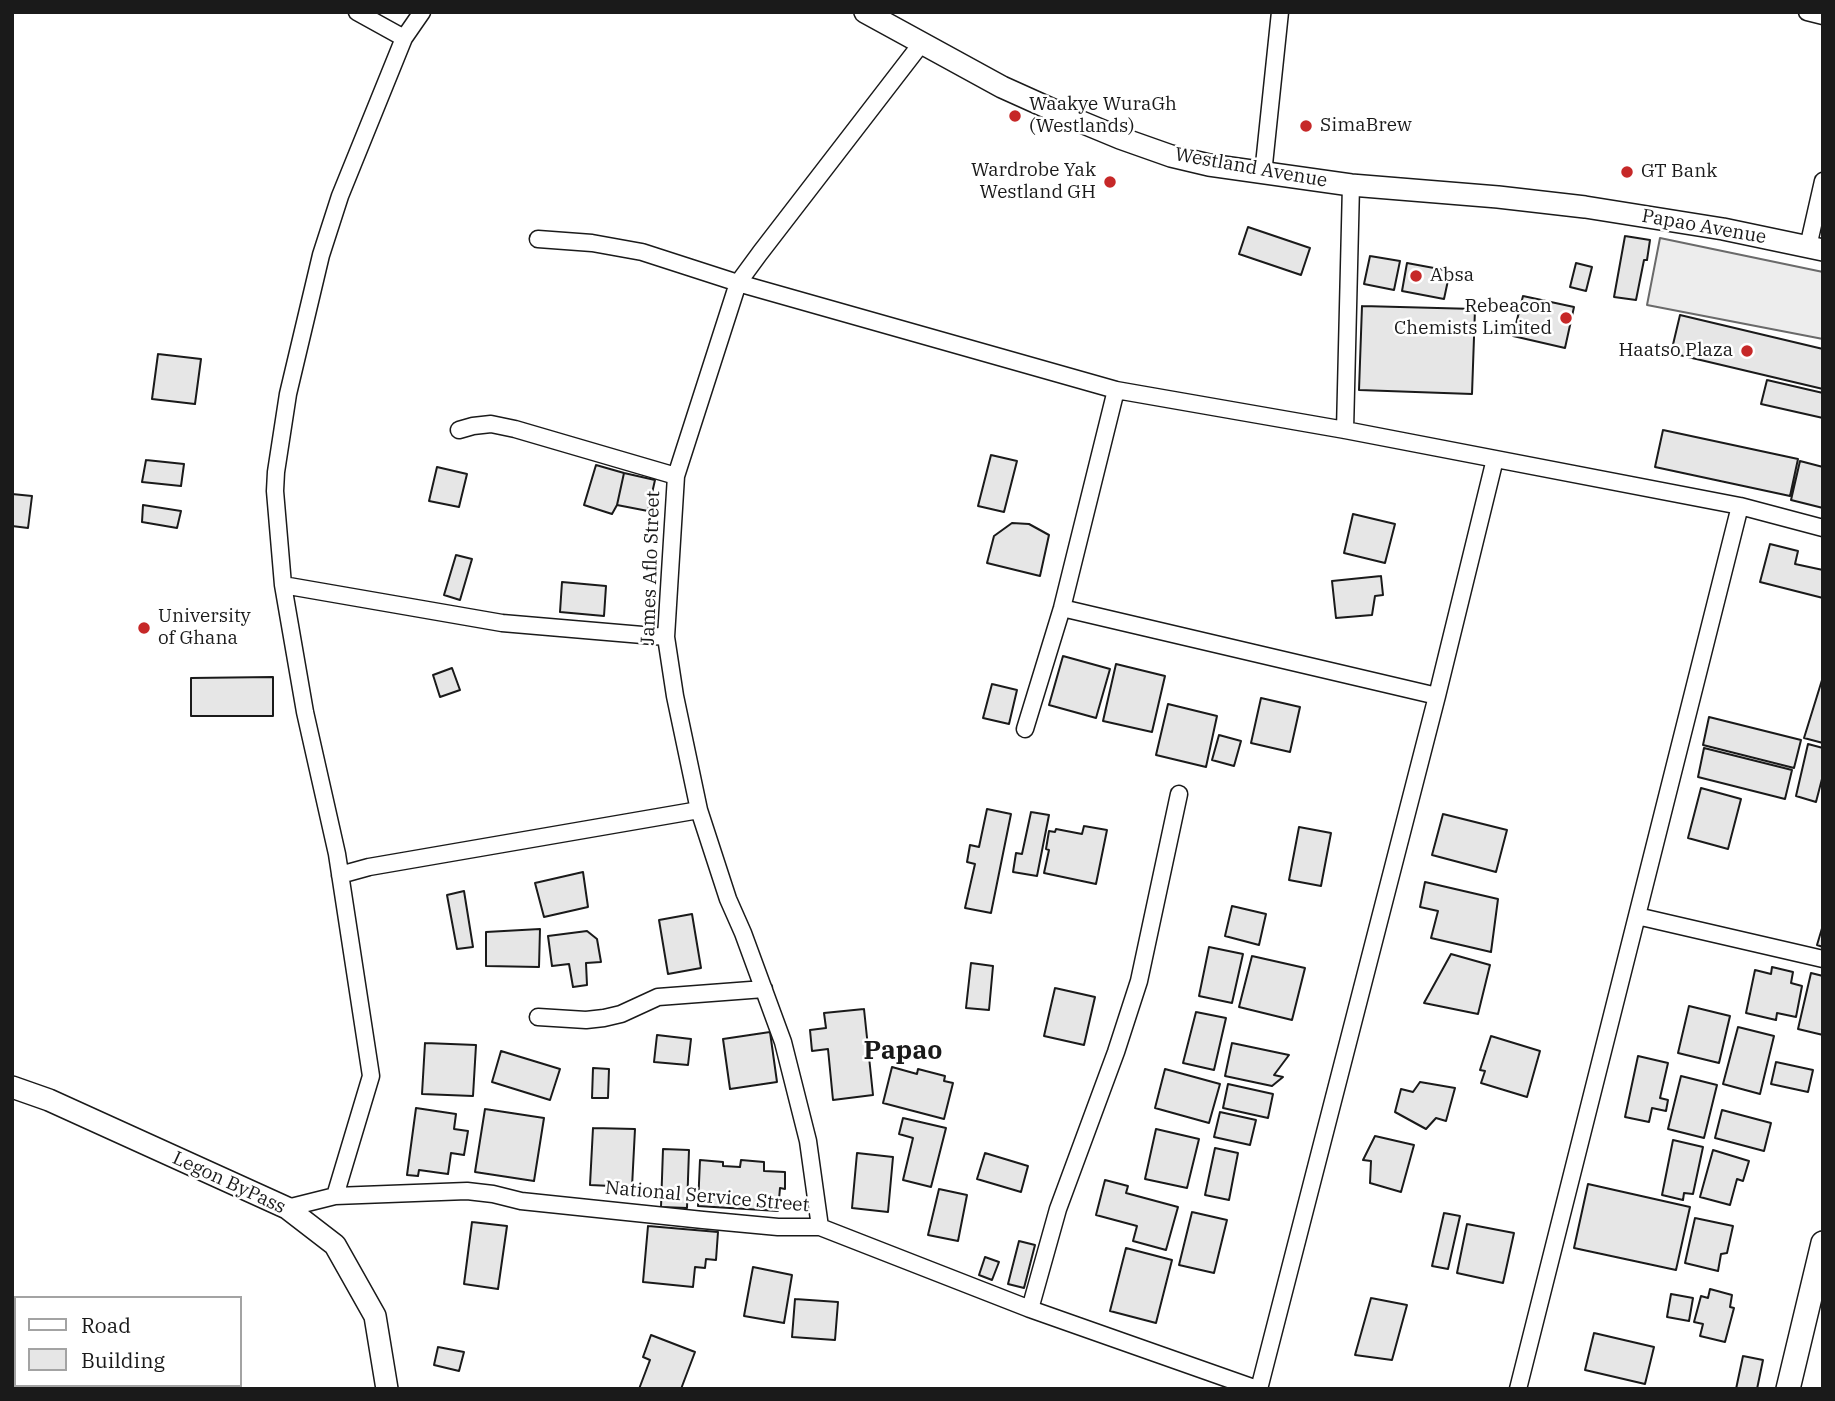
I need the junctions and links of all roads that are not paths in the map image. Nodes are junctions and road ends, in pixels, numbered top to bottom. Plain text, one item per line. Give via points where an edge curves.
1 (357, 12) edge
2 (422, 12) edge
3 (865, 12) edge
4 (1280, 12) edge
5 (1807, 12) edge
6 (1823, 16) edge
7 (404, 38) junction
8 (921, 44) junction
9 (1262, 174) junction
10 (1823, 181) edge
11 (1351, 185) junction
12 (1585, 206) joint
13 (538, 239) dead end
14 (1816, 248) edge
15 (738, 284) junction
16 (1116, 390) junction
17 (458, 430) dead end
18 (1345, 430) junction
19 (1495, 459) junction
20 (676, 476) junction
21 (1740, 506) junction
22 (1823, 528) edge
23 (283, 585) junction
24 (1062, 608) junction
25 (666, 637) junction
26 (1437, 696) junction
27 (1025, 729) dead end
28 (1179, 794) dead end
29 (699, 810) junction
30 (340, 876) junction
31 (1637, 916) junction
32 (1823, 959) edge
33 (764, 989) junction
34 (538, 1017) dead end
35 (12, 1087) edge
36 (335, 1196) junction
37 (287, 1208) junction
38 (820, 1227) junction
39 (1823, 1243) edge
40 (1030, 1309) junction
41 (387, 1389) edge
42 (1258, 1389) edge
43 (1518, 1389) edge
44 (1788, 1389) edge

1 - 7 street
2 - 7 street
3 - 8 street, Westland Avenue
4 - 9 street
5 - 6 street
7 - 23 street via 340,196 288,394 275,491
8 - 9 street, Westland Avenue via 1002,87 1120,138 1171,156
8 - 15 street, James Aflo Street
9 - 11 street, Westland Avenue
10 - 14 street
11 - 12 street, Westland Avenue
11 - 18 street
12 - 14 street, Papao Avenue
13 - 15 street via 642,251
15 - 16 street
15 - 20 street, James Aflo Street
16 - 18 street
16 - 24 street
17 - 20 street via 491,424 515,429
18 - 19 street
19 - 21 street
19 - 26 street
20 - 25 street, James Aflo Street
21 - 22 street
21 - 31 street
23 - 25 street via 502,624
23 - 30 street
24 - 26 street
24 - 27 street
25 - 29 street, James Aflo Street
26 - 42 street
28 - 40 street via 1139,981 1058,1209
29 - 30 street via 369,867
29 - 33 street, James Aflo Street
30 - 36 street via 371,1076
31 - 32 street
31 - 43 street
33 - 34 street via 658,997 604,1018
33 - 38 street, James Aflo Street via 783,1042 808,1141
35 - 37 street, Legon ByPass
36 - 37 street, National Service Street
36 - 38 street, National Service Street via 467,1191 703,1220
37 - 41 street, Legon ByPass via 335,1245 375,1316
38 - 40 street, National Service Street
39 - 44 main road
40 - 42 street, National Service Street

